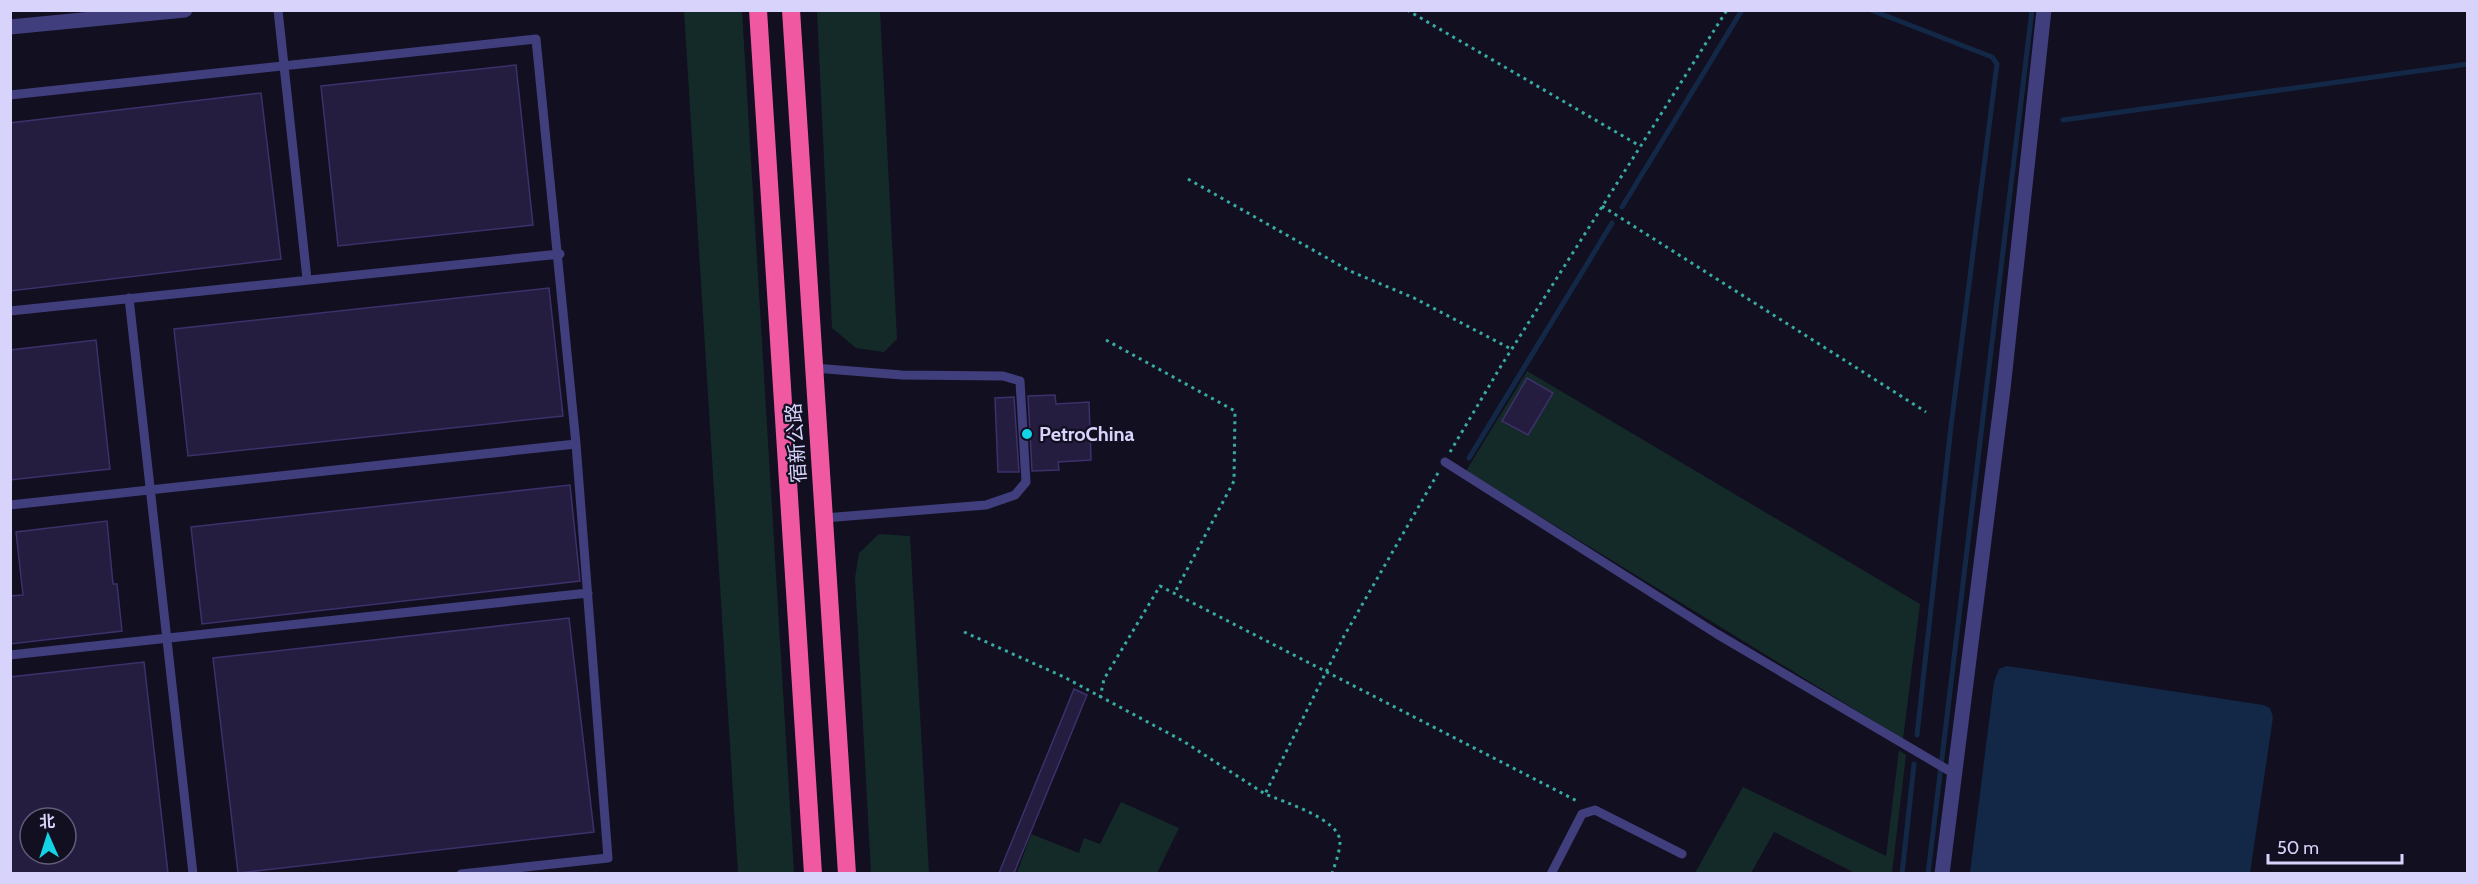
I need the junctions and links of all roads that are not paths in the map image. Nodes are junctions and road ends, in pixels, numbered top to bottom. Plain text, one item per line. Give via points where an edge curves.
1 (185, 10) edge
2 (278, 10) edge
3 (758, 10) edge
4 (791, 10) edge
5 (2044, 10) edge
6 (10, 27) edge
7 (285, 64) junction
8 (10, 95) edge
9 (560, 254) junction
10 (307, 279) junction
11 (129, 298) junction
12 (10, 311) edge
13 (814, 368) junction
14 (576, 444) junction
15 (1444, 462) road end
16 (150, 489) junction
17 (10, 505) edge
18 (824, 518) junction
19 (588, 593) junction
20 (166, 638) junction
21 (10, 655) edge
22 (1953, 773) junction
23 (1682, 854) dead end
24 (193, 873) edge
25 (461, 873) edge
26 (813, 873) edge
27 (847, 873) edge
28 (1551, 873) edge
29 (1942, 873) edge

1 - 6 street
2 - 7 lane
3 - 26 highway, 宿新公路
4 - 13 highway, 宿新公路
5 - 22 street via 2003,389
7 - 8 lane
7 - 9 lane via 537,39
7 - 10 lane
9 - 10 lane
9 - 14 lane
10 - 11 lane
11 - 12 lane
11 - 16 lane
13 - 18 highway, 宿新公路
13 - 18 lane via 902,375 1003,375 1020,381 1026,482 1015,495 986,505
14 - 16 lane
14 - 19 lane
15 - 22 lane via 1717,634
16 - 17 lane
16 - 20 lane
18 - 27 highway, 宿新公路
19 - 20 lane
19 - 25 lane via 608,858
20 - 21 lane
20 - 24 lane
22 - 29 street
23 - 28 lane via 1595,810 1582,814

